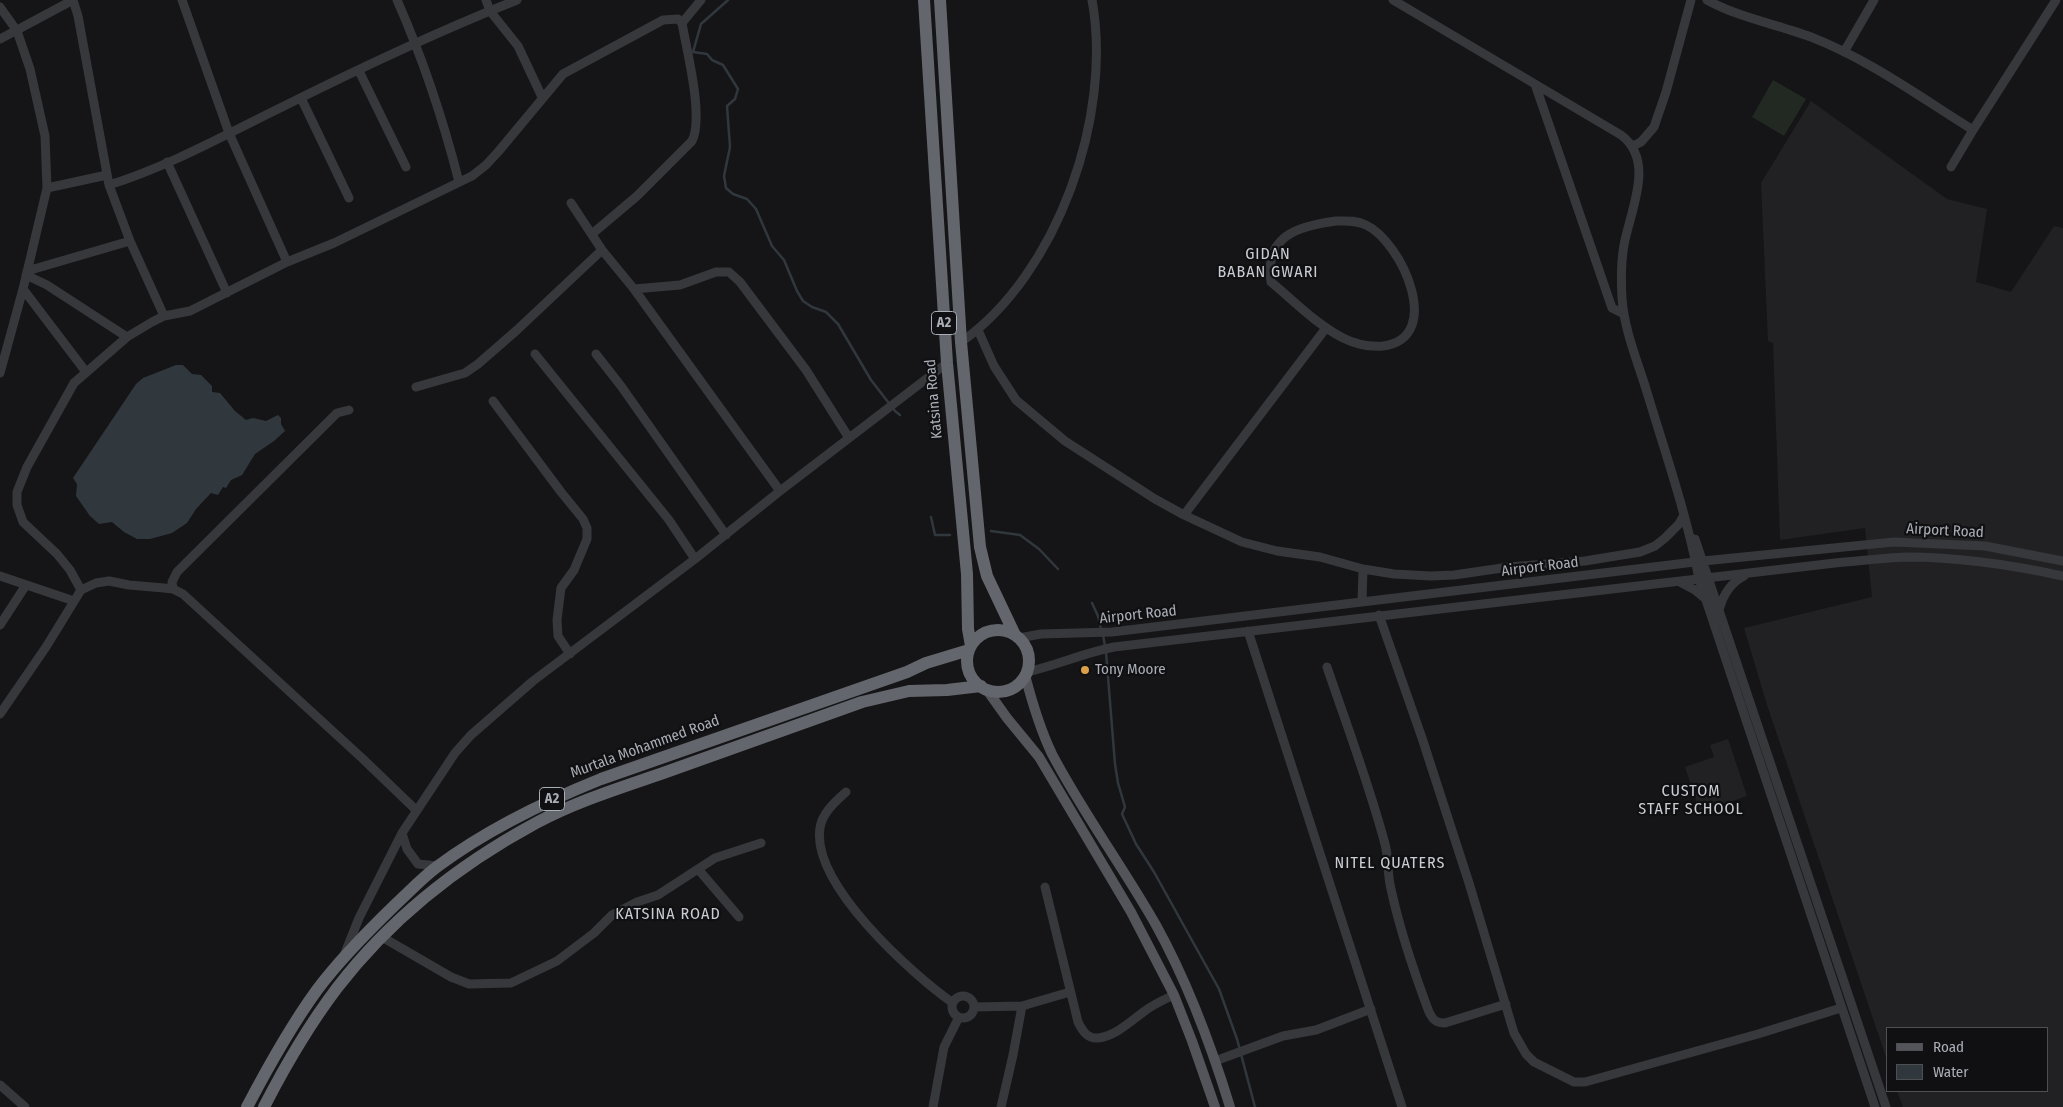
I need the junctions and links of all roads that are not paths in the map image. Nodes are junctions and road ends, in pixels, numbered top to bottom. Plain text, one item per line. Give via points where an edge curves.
1 (182, 0) edge
2 (397, 0) edge
3 (486, 0) edge
4 (517, 0) edge
5 (701, 0) edge
6 (924, 0) edge
7 (940, 0) edge
8 (1092, 0) edge
9 (1393, 0) edge
10 (1691, 0) edge
11 (1708, 0) edge
12 (1874, 0) edge
13 (2056, 0) edge
14 (0, 7) edge
15 (490, 10) junction
16 (682, 23) junction
17 (17, 31) junction
18 (0, 40) edge
19 (416, 44) junction
20 (1844, 52) junction
21 (359, 71) junction
22 (1535, 84) junction
23 (542, 97) junction
24 (301, 98) junction
25 (1973, 130) junction
26 (229, 133) junction
27 (1633, 146) junction
28 (167, 162) junction
29 (406, 167) dead end
30 (1951, 168) dead end
31 (107, 175) junction
32 (458, 182) junction
33 (109, 185) junction
34 (46, 188) junction
35 (349, 198) dead end
36 (571, 203) dead end
37 (592, 234) junction
38 (130, 241) junction
39 (602, 250) junction
40 (286, 262) junction
41 (27, 273) junction
42 (23, 289) junction
43 (634, 289) junction
44 (228, 293) junction
45 (1624, 314) junction
46 (164, 316) junction
47 (1326, 328) junction
48 (978, 330) junction
49 (127, 337) junction
50 (961, 342) junction
51 (535, 354) dead end
52 (596, 354) dead end
53 (947, 363) junction
54 (86, 372) junction
55 (0, 373) edge
56 (416, 387) dead end
57 (493, 401) dead end
58 (349, 410) dead end
59 (849, 438) junction
60 (780, 490) junction
61 (1184, 514) junction
62 (1684, 517) junction
63 (726, 535) junction
64 (694, 559) junction
65 (2063, 561) edge
66 (1700, 562) junction
67 (1363, 569) junction
68 (1748, 574) junction
69 (0, 576) edge
70 (2063, 576) edge
71 (1699, 579) junction
72 (1709, 579) junction
73 (1678, 581) junction
74 (26, 585) junction
75 (173, 589) junction
76 (82, 590) junction
77 (1707, 600) junction
78 (74, 601) junction
79 (1362, 602) junction
80 (1719, 610) junction
81 (1379, 615) junction
82 (0, 626) edge
83 (1248, 631) junction
84 (1017, 636) junction
85 (970, 648) junction
86 (570, 654) junction
87 (1326, 667) dead end
88 (1026, 674) junction
89 (984, 688) junction
90 (0, 714) edge
91 (846, 792) dead end
92 (416, 810) junction
93 (402, 833) junction
94 (761, 843) dead end
95 (438, 866) junction
96 (698, 869) junction
97 (1044, 887) dead end
98 (739, 917) dead end
99 (382, 937) junction
100 (341, 961) junction
101 (1070, 992) junction
102 (1174, 995) junction
103 (953, 1003) junction
104 (1506, 1004) junction
105 (1022, 1006) junction
106 (974, 1007) junction
107 (1371, 1008) junction
108 (1841, 1008) junction
109 (959, 1017) junction
110 (1215, 1061) junction
111 (0, 1085) edge
112 (24, 1107) edge
113 (247, 1107) edge
114 (264, 1107) edge
115 (932, 1107) edge
116 (1001, 1107) edge
117 (1215, 1107) edge
118 (1230, 1107) edge
119 (1402, 1107) edge
120 (1875, 1107) edge
121 (1886, 1107) edge

1 - 26 street
2 - 19 street
3 - 15 street
4 - 15 street
5 - 16 street
6 - 53 highway, Katsina Road / A2
7 - 50 highway, A2
8 - 48 street via 1097,26 1097,76 1091,119 1062,212 1036,263
9 - 22 street
10 - 27 street via 1654,127
11 - 20 street
12 - 20 street
13 - 25 street
14 - 17 street
15 - 19 street
15 - 23 street via 518,46
16 - 23 street via 673,18 647,28 563,74
16 - 37 street via 694,95 696,134 636,196
17 - 18 street
17 - 31 street via 73,0
17 - 34 street via 30,69 45,136
19 - 21 street
19 - 32 street via 445,127
20 - 25 street via 1902,84
21 - 24 street
21 - 29 street
22 - 27 street via 1621,135
22 - 45 street via 1612,308
23 - 32 street via 486,165
24 - 26 street
24 - 35 street
25 - 30 street
26 - 28 street
26 - 40 street
27 - 45 street via 1639,173 1624,246
28 - 33 street
28 - 44 street
31 - 33 street
31 - 34 street
32 - 40 street via 334,243
33 - 38 street
34 - 41 street
36 - 37 street
37 - 39 street
38 - 41 street
38 - 46 street
39 - 43 street
39 - 56 street via 478,364 465,373
40 - 44 street
41 - 42 street
41 - 49 street
42 - 54 street
42 - 55 street
43 - 59 street via 680,285 716,272 729,272 806,370
43 - 60 street
44 - 46 street via 190,311
45 - 62 street
46 - 49 street
47 - 47 street via 1271,282 1269,273 1274,254 1284,236 1302,228 1336,221 1366,225 1384,238 1398,256 1409,283 1414,319 1409,334 1396,344 1371,347 1344,339
47 - 61 street
48 - 50 street
48 - 61 street via 994,366 1016,400 1065,441
49 - 54 street
50 - 84 highway, A2 via 982,562
51 - 64 street via 669,520
52 - 63 street
53 - 59 street
53 - 85 highway, Katsina Road / A2 via 967,574
54 - 76 street via 74,383 27,467 17,504 23,522 57,554
57 - 86 street via 587,528 587,539 574,570 561,588 558,636
58 - 75 street via 337,413 176,572
59 - 60 street
60 - 63 street
61 - 67 street via 1242,542
62 - 66 street via 1692,530
62 - 67 street via 1655,546 1640,552 1454,575 1405,575
63 - 64 street
64 - 86 street
65 - 66 street, Airport Road via 1985,546 1894,542
66 - 71 street
66 - 72 street
66 - 79 street, Airport Road
67 - 79 street
68 - 70 street, Airport Road via 1907,557 1993,563
68 - 72 street, Airport Road
68 - 80 street via 1731,585
69 - 74 street
71 - 72 street, Airport Road
71 - 73 street, Airport Road
71 - 77 street
72 - 80 street
73 - 77 street
73 - 81 street, Airport Road
74 - 78 street
74 - 82 street
75 - 76 street via 109,581
75 - 92 street via 189,600
76 - 78 street
77 - 108 street
78 - 90 street
79 - 84 street, Airport Road via 1112,632
80 - 121 street
81 - 83 street, Airport Road
81 - 104 street via 1422,738
83 - 88 street, Airport Road via 1092,651
83 - 107 street
84 - 85 highway, A2 via 1000,630 990,631 980,636
84 - 88 highway, A2 via 1027,651
85 - 89 highway, A2 via 968,668
85 - 95 highway, Murtala Mohammed Road / A2 via 559,796 500,826
86 - 92 street via 533,681 471,735
87 - 104 street via 1384,842 1398,920 1429,1012 1434,1020 1445,1023
88 - 89 highway, A2 via 1008,690 998,692
88 - 110 main road via 1038,720 1052,753 1156,926 1191,998
89 - 99 highway, Murtala Mohammed Road / A2 via 909,691 862,702 585,802 498,844 424,899
89 - 102 main road via 1038,757 1131,912
91 - 103 street via 829,808 820,826 822,850 831,872 861,919 898,959
92 - 93 street
93 - 95 street via 407,850 418,864
93 - 100 street
94 - 96 street via 715,858
95 - 100 highway, Murtala Mohammed Road / A2 via 372,927
96 - 98 street
96 - 99 street via 658,895 612,915 557,961 512,983 469,984
97 - 101 street
99 - 114 highway, Murtala Mohammed Road / A2 via 318,1014
100 - 113 highway, Murtala Mohammed Road / A2 via 317,990
101 - 102 street via 1082,1031 1098,1038 1116,1031
101 - 105 street
102 - 117 main road
103 - 106 street via 964,996
103 - 109 street via 954,1013
104 - 108 street via 1514,1033 1530,1058 1578,1083 1663,1062
105 - 106 street
105 - 116 street
106 - 109 street via 969,1017
107 - 110 street via 1316,1030 1283,1036
107 - 119 street
108 - 120 street
109 - 115 street via 944,1047
110 - 118 main road
111 - 112 street

